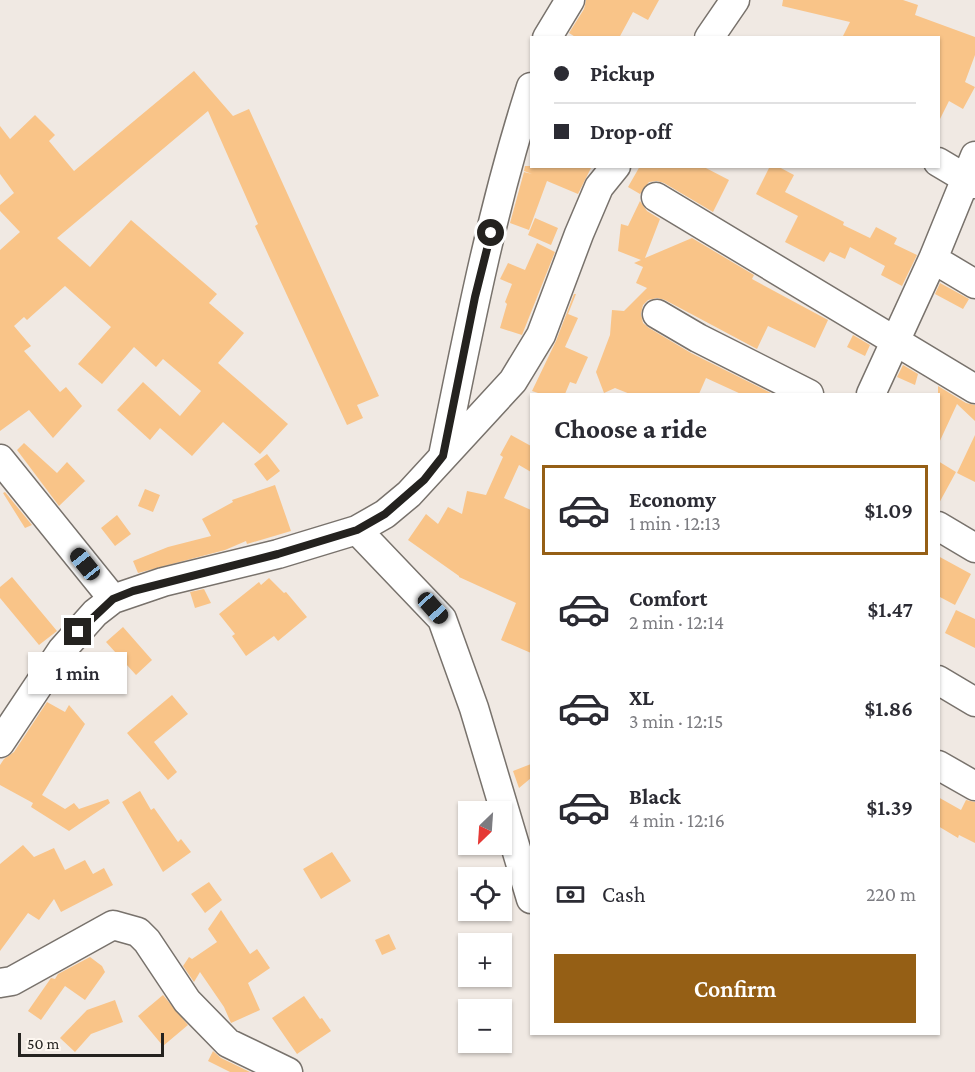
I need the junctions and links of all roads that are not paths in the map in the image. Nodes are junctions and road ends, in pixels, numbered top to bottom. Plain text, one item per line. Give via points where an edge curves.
1 (570, 0) edge
2 (735, 0) edge
3 (715, 35) edge
4 (549, 36) edge
5 (530, 90) edge
6 (940, 163) edge
7 (614, 168) edge
8 (972, 173) edge
9 (656, 196) dead end
10 (933, 259) junction
11 (975, 284) edge
12 (657, 314) dead end
13 (896, 340) junction
14 (975, 389) edge
15 (807, 393) edge
16 (871, 393) edge
17 (443, 456) junction
18 (0, 459) edge
19 (940, 527) edge
20 (357, 530) junction
21 (975, 548) edge
22 (113, 599) junction
23 (940, 681) edge
24 (975, 702) edge
25 (5, 723) edge
26 (940, 766) edge
27 (975, 786) edge
28 (530, 896) edge
29 (0, 983) edge
30 (288, 1072) edge

1 - 4 street
2 - 3 street
5 - 17 street via 511,148 475,297
6 - 8 street
7 - 17 street via 599,187 541,335 513,381
8 - 10 street
9 - 13 street
10 - 11 street
10 - 13 street
12 - 15 street
13 - 14 street
13 - 16 street
17 - 20 street via 409,494
18 - 22 street
19 - 21 street
20 - 22 street via 162,582
20 - 28 street via 442,619 474,708
22 - 25 street via 62,650
23 - 24 street
26 - 27 street
29 - 30 street via 12,981 113,925 126,927 147,941 187,1001 228,1043

